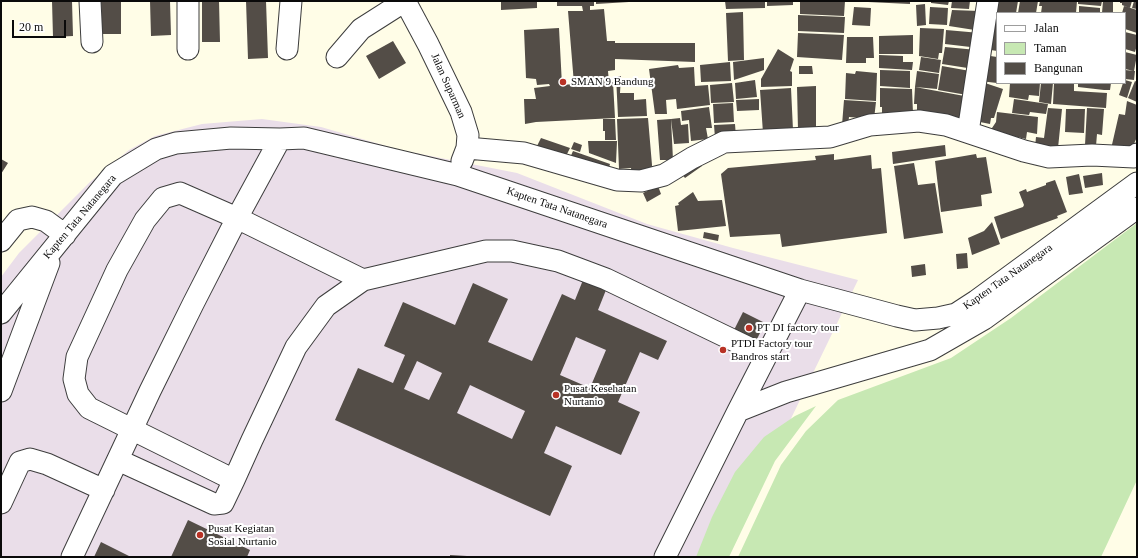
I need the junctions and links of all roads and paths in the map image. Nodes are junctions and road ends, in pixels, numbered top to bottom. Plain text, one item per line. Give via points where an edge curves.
1 (90, 1) edge
2 (188, 1) edge
3 (291, 1) edge
4 (405, 1) edge
5 (988, 1) edge
6 (92, 42) dead end
7 (188, 49) dead end
8 (287, 49) dead end
9 (337, 57) dead end
10 (968, 132) junction
11 (280, 139) junction
12 (467, 148) junction
13 (1137, 154) edge
14 (458, 175) junction
15 (1137, 183) edge
16 (1137, 208) edge
17 (237, 218) junction
18 (1, 241) edge
19 (60, 241) junction
20 (363, 280) junction
21 (800, 290) junction
22 (1, 313) edge
23 (766, 356) junction
24 (1, 391) edge
25 (738, 410) junction
26 (132, 429) junction
27 (118, 460) junction
28 (234, 480) junction
29 (104, 490) junction
30 (1, 503) edge
31 (72, 557) edge
32 (665, 557) edge

1 - 6 street
2 - 7 street
3 - 8 street
4 - 9 street via 362,29
4 - 12 street, Jalan Suparman via 461,112 468,135
5 - 10 street
10 - 12 street via 946,124 919,121 870,126 830,137 724,142 664,175 641,181 617,180 524,153
10 - 13 street via 1049,157
11 - 14 street, Kapten Tata Natanegara via 304,138
11 - 17 street
11 - 19 street, Kapten Tata Natanegara via 231,138 176,143 156,149 113,175
12 - 14 street, Jalan Suparman
14 - 21 street, Kapten Tata Natanegara
15 - 21 street, Kapten Tata Natanegara via 956,314 915,320
16 - 25 street via 984,319 930,350 786,392
17 - 20 street
17 - 26 street
17 - 26 street via 180,193 163,198 145,220 117,270 77,357 74,379 78,394 89,408
18 - 19 street via 18,220 32,217 46,221
19 - 22 street, Kapten Tata Natanegara
19 - 24 street
20 - 23 street via 486,251 528,253 558,261 606,280
20 - 28 street via 326,306 296,348
21 - 23 street
23 - 25 street
25 - 32 street
26 - 27 street
26 - 28 street
27 - 28 street via 214,504 223,503
27 - 29 street
29 - 30 street via 30,459 20,462
29 - 31 street

